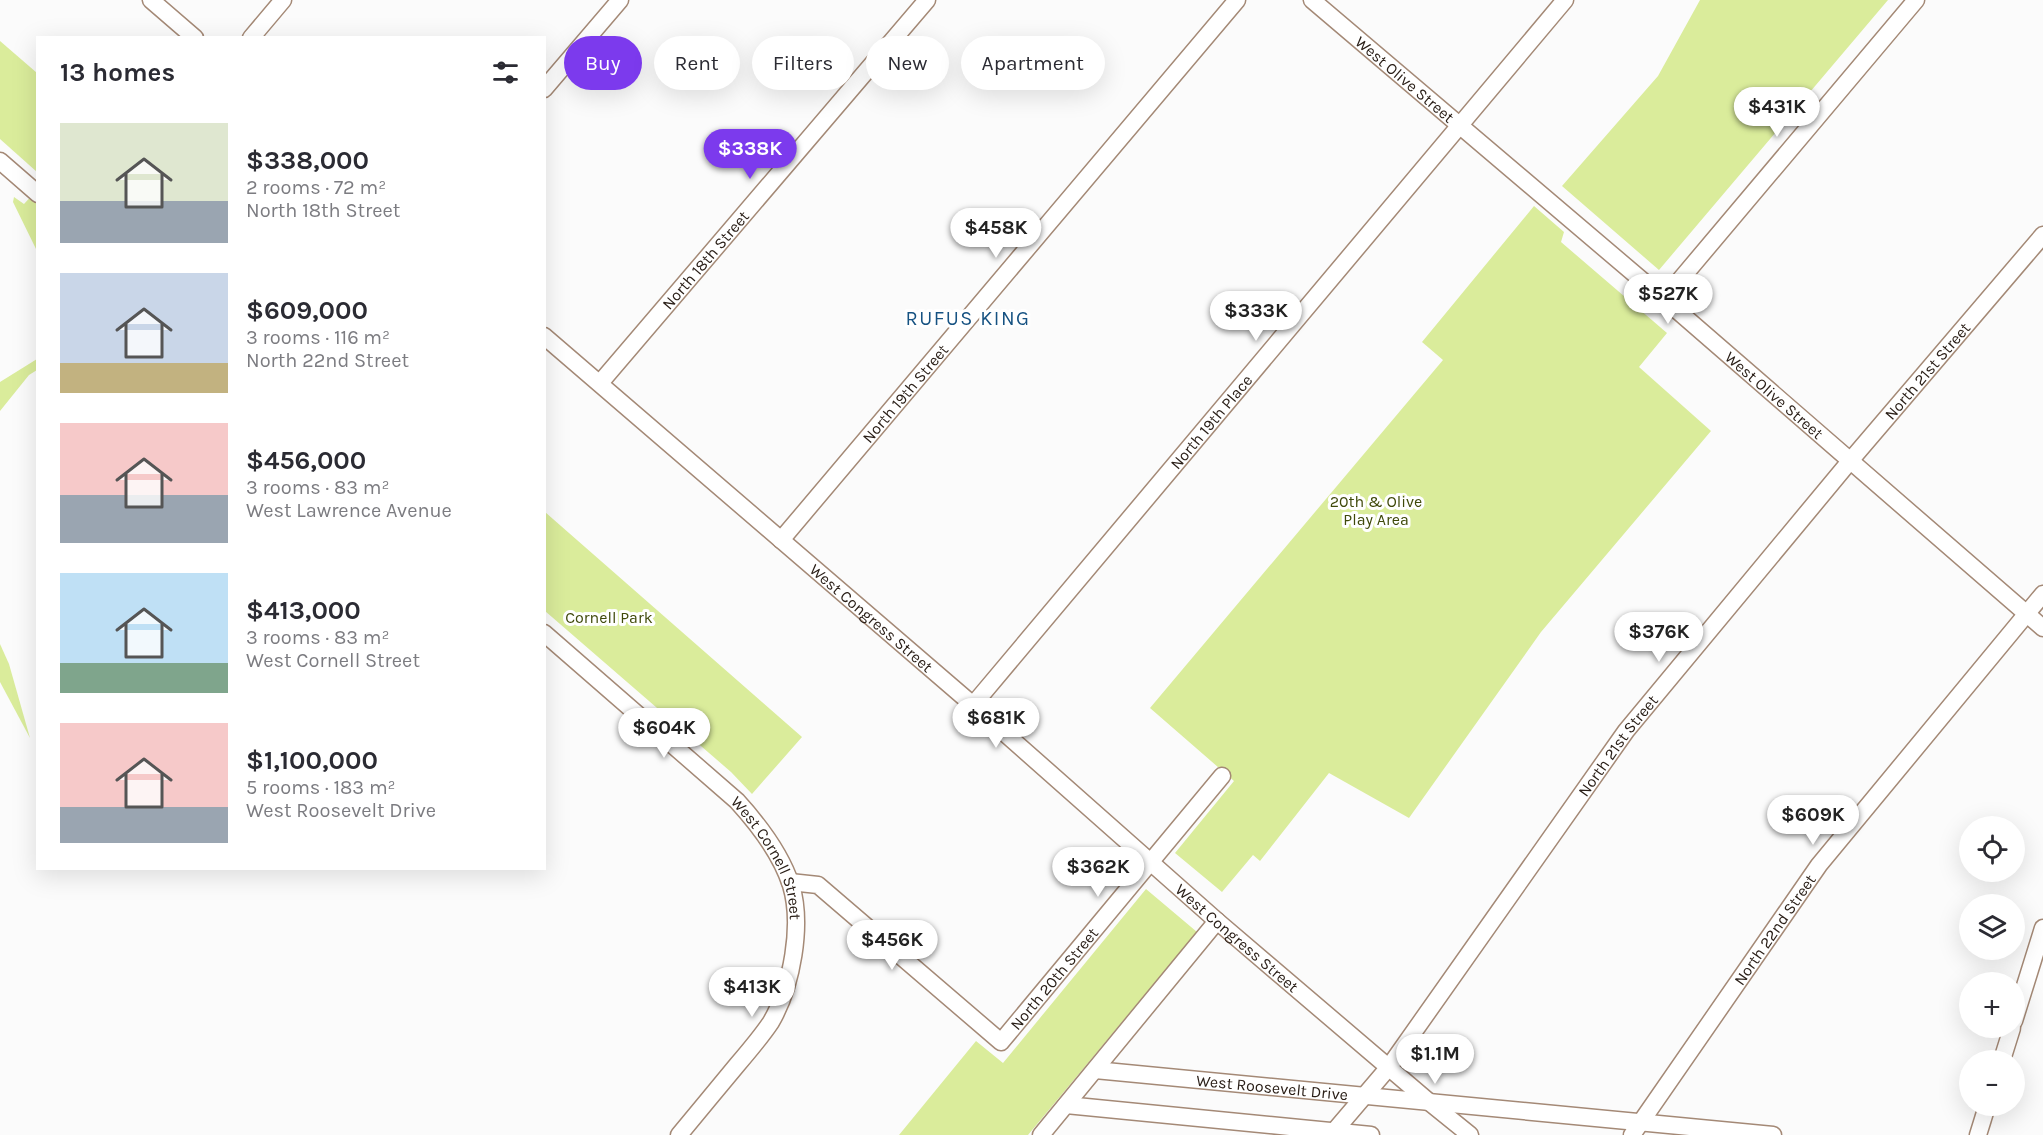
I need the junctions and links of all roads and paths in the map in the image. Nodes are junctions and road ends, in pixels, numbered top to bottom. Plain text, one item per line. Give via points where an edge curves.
1 (151, 0) edge
2 (283, 0) edge
3 (620, 0) edge
4 (927, 0) edge
5 (1237, 0) edge
6 (1312, 0) edge
7 (1565, 0) edge
8 (1916, 0) edge
9 (193, 36) edge
10 (253, 36) edge
11 (546, 87) edge
12 (1459, 126) junction
13 (0, 161) edge
14 (36, 192) edge
15 (2043, 235) edge
16 (1664, 299) junction
17 (546, 338) edge
18 (600, 383) junction
19 (1850, 461) junction
20 (781, 540) junction
21 (2043, 594) edge
22 (2026, 614) junction
23 (2043, 628) edge
24 (546, 635) edge
25 (973, 705) junction
26 (1222, 776) dead end
27 (1150, 862) junction
28 (790, 882) junction
29 (1217, 921) junction
30 (2043, 928) edge
31 (2025, 986) edge
32 (1389, 1067) junction
33 (1095, 1070) junction
34 (1364, 1095) junction
35 (1428, 1101) junction
36 (1066, 1105) junction
37 (1985, 1116) edge
38 (1636, 1129) edge
39 (1333, 1133) edge
40 (679, 1135) edge
41 (1041, 1135) edge
42 (1371, 1135) edge
43 (1470, 1135) edge
44 (1773, 1135) edge
45 (1978, 1135) edge

1 - 9 street
2 - 10 street
3 - 11 street
4 - 18 street, North 18th Street
5 - 20 street, North 19th Street
6 - 12 street, West Olive Street
7 - 12 street, North 19th Place
8 - 16 street
12 - 16 street, West Olive Street
12 - 25 street, North 19th Place
13 - 14 street
15 - 19 street, North 21st Street
16 - 19 street, West Olive Street
17 - 18 street, West Congress Street
18 - 20 street, West Congress Street
19 - 22 street, West Olive Street
19 - 32 street, North 21st Street via 1626,731
20 - 25 street, West Congress Street
21 - 22 street, North 22nd Street
22 - 23 street, West Olive Street
22 - 38 street, North 22nd Street via 1819,865
24 - 28 street, West Cornell Street via 737,801 763,833
25 - 27 street, West Congress Street
26 - 27 street, North 20th Street
27 - 28 street, North 20th Street via 1000,1042 818,885
27 - 29 street, West Congress Street
28 - 40 street, West Cornell Street via 793,959 779,1006 760,1037
29 - 32 street, West Congress Street
29 - 33 street
30 - 31 street
32 - 34 street, North 21st Street
32 - 35 street, West Congress Street
33 - 34 street, West Roosevelt Drive
33 - 36 street
34 - 35 street, West Roosevelt Drive
34 - 39 street, North 21st Street
35 - 38 street, West Roosevelt Drive
35 - 43 street, West Congress Street
36 - 39 street
36 - 41 street
37 - 45 street
38 - 44 street, West Roosevelt Drive
39 - 42 street

